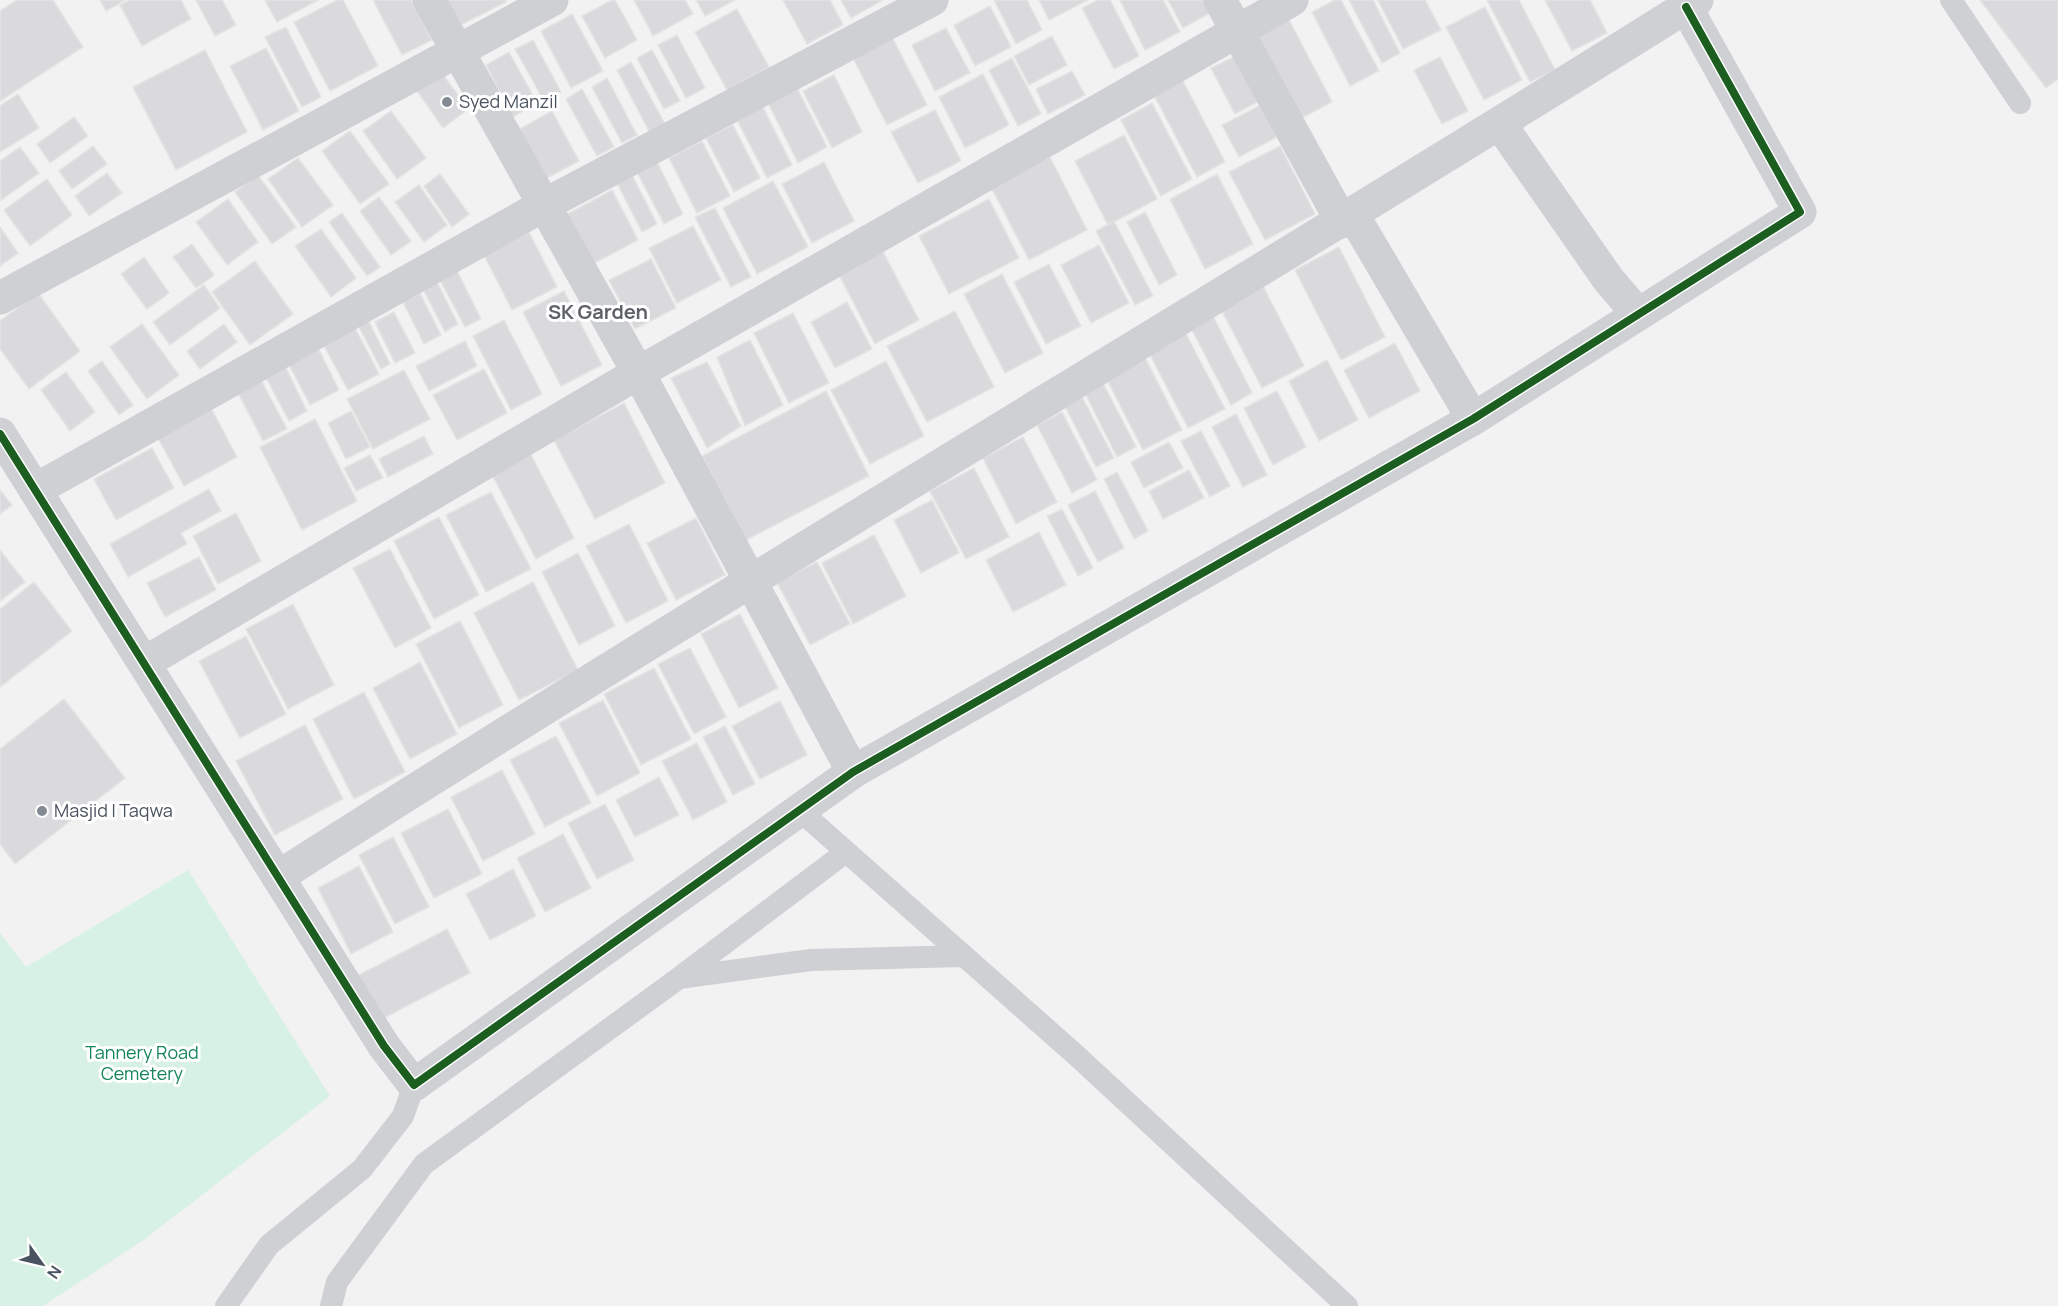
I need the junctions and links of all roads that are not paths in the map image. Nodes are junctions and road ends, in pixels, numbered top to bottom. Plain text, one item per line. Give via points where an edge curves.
1 (429, 0) edge
2 (552, 0) edge
3 (932, 0) edge
4 (1220, 0) edge
5 (1292, 0) edge
6 (1951, 0) edge
7 (1691, 4) edge
8 (1236, 32) junction
9 (458, 52) junction
10 (2020, 103) dead end
11 (1500, 124) junction
12 (544, 205) junction
13 (1348, 218) junction
14 (0, 298) edge
15 (1636, 313) junction
16 (638, 373) junction
17 (1473, 419) junction
18 (0, 434) edge
19 (35, 490) junction
20 (750, 580) junction
21 (144, 663) junction
22 (854, 772) junction
23 (798, 809) junction
24 (846, 852) junction
25 (278, 877) junction
26 (964, 956) junction
27 (679, 978) junction
28 (414, 1085) junction
29 (226, 1306) edge
30 (331, 1306) edge
31 (1347, 1306) edge

1 - 9 street
2 - 9 street
3 - 12 street
4 - 8 street
5 - 8 street
6 - 10 lane
7 - 11 street
7 - 15 street via 1800,212
8 - 13 street
8 - 16 street
9 - 12 street
9 - 14 street
11 - 13 street
11 - 15 street
12 - 16 street
12 - 19 street
13 - 17 street
13 - 20 street
15 - 17 street
16 - 20 street
16 - 21 street
17 - 22 street
18 - 19 street
19 - 21 street
20 - 22 street
20 - 25 street
21 - 25 street
22 - 23 street
23 - 24 lane
23 - 28 street
24 - 26 lane
24 - 27 lane
25 - 28 street via 384,1046
26 - 27 lane via 811,960
26 - 31 lane
27 - 30 lane via 424,1164 337,1282
28 - 29 lane via 403,1116 362,1169 269,1245

